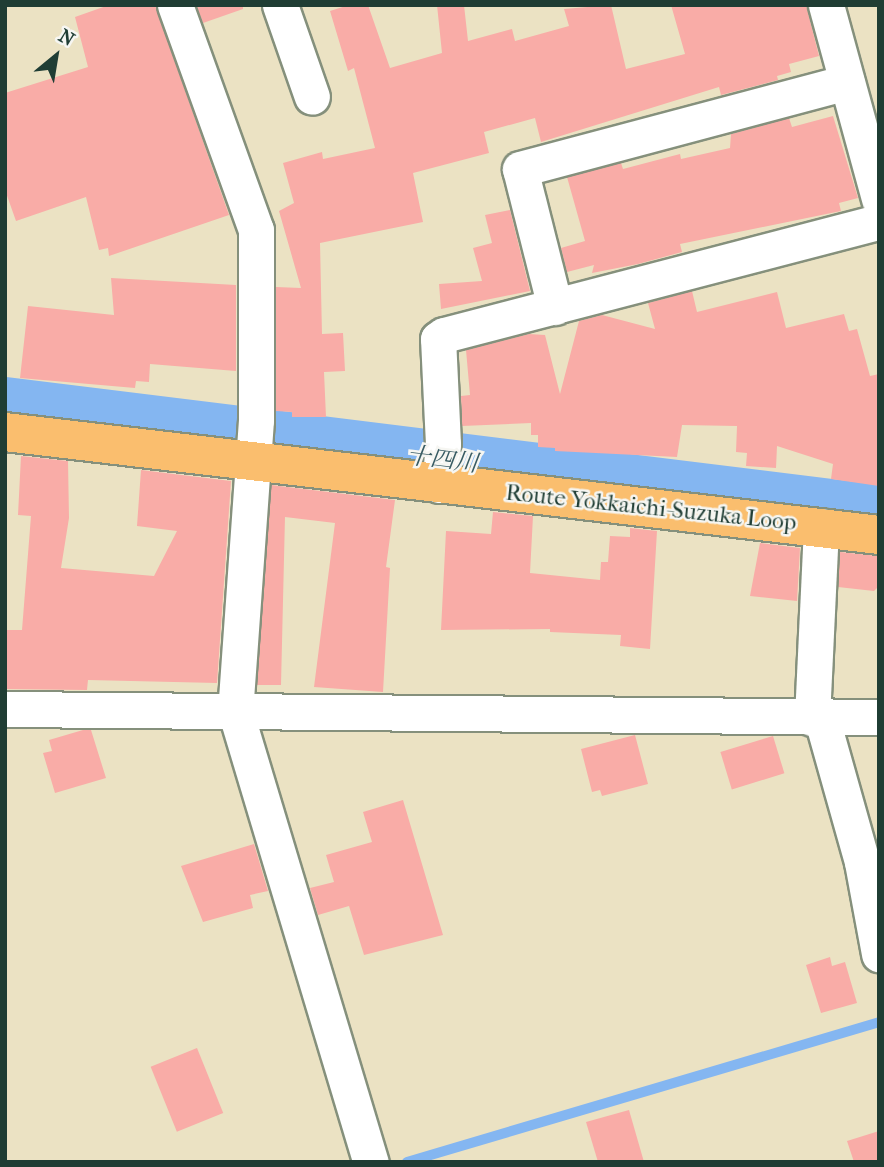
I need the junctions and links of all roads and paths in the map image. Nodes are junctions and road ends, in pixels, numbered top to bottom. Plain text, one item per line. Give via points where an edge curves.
1 (175, 5) edge
2 (281, 5) edge
3 (826, 5) edge
4 (847, 82) junction
5 (312, 97) dead end
6 (879, 199) edge
7 (879, 222) edge
8 (555, 307) junction
9 (5, 432) edge
10 (251, 460) junction
11 (439, 481) junction
12 (821, 526) junction
13 (879, 535) edge
14 (5, 709) edge
15 (236, 709) junction
16 (817, 717) junction
17 (879, 717) edge
18 (879, 954) edge
19 (370, 1162) edge

1 - 10 street via 256,230 256,423
2 - 5 street
3 - 4 street
4 - 6 street
4 - 8 street via 520,169
7 - 8 street
8 - 11 street via 438,339 443,443
9 - 10 main road, Route Yokkaichi-Suzuka Loop
10 - 11 main road, Route Yokkaichi-Suzuka Loop
10 - 15 street
11 - 12 main road, Route Yokkaichi-Suzuka Loop
12 - 13 main road, Route Yokkaichi-Suzuka Loop
12 - 16 street
14 - 15 street
15 - 16 street
15 - 19 street
16 - 17 street
16 - 18 street via 862,862

